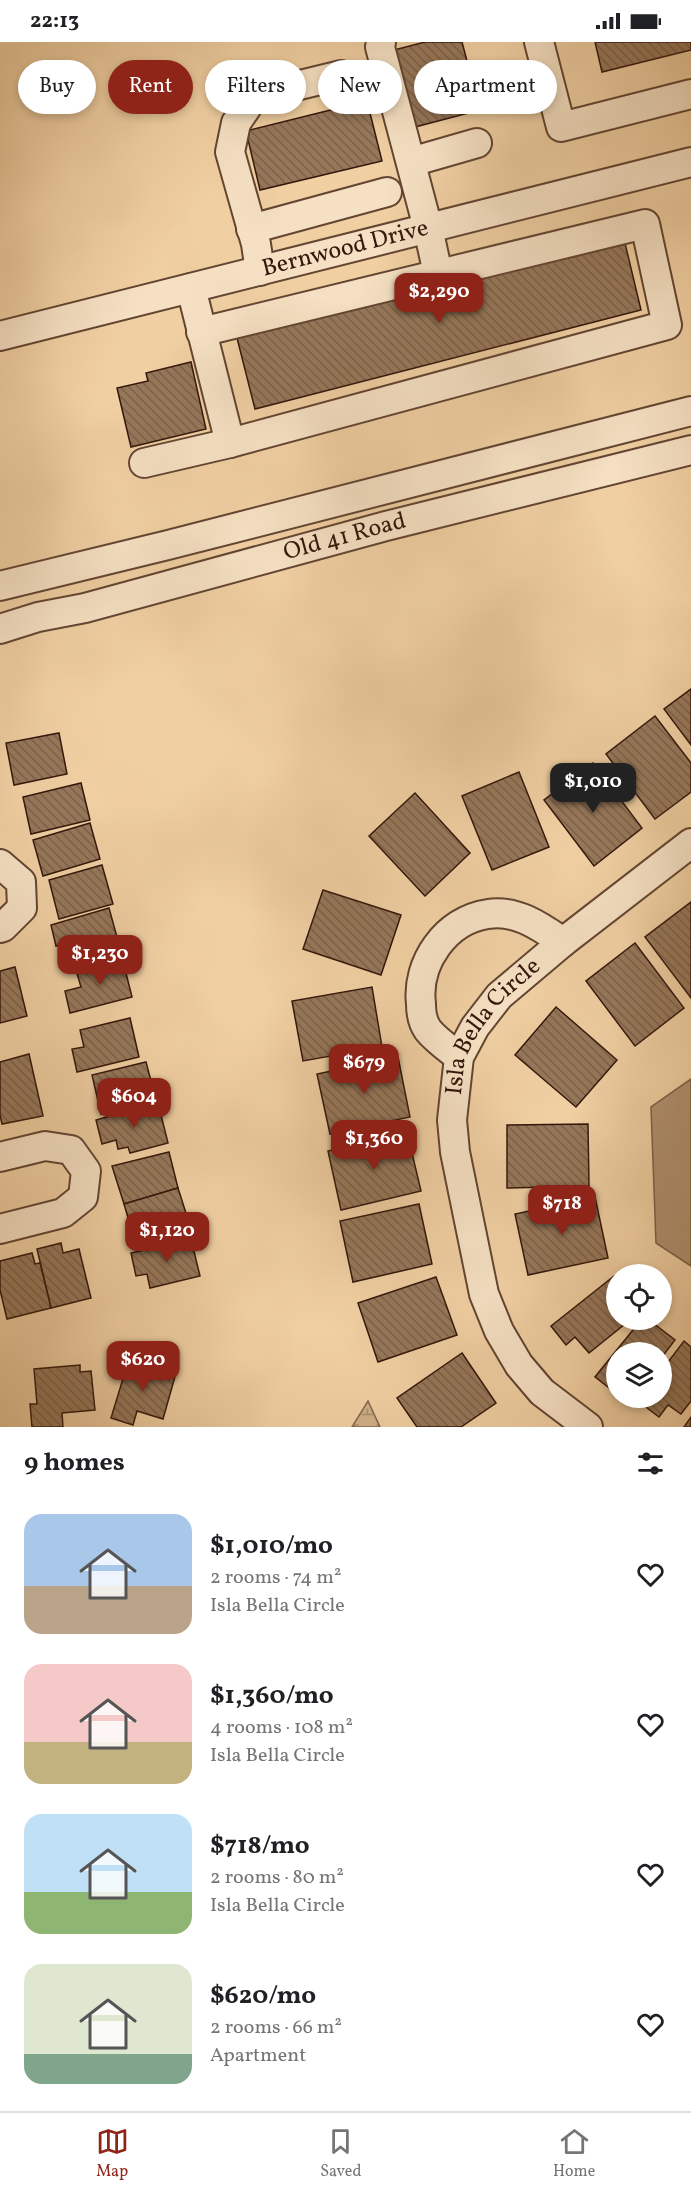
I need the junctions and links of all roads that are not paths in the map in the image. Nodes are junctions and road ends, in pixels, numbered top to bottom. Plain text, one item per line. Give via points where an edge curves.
1 (381, 42) edge
2 (539, 42) edge
3 (318, 81) edge
4 (691, 94) edge
5 (477, 143) dead end
6 (411, 162) junction
7 (691, 162) edge
8 (387, 192) dead end
9 (428, 228) junction
10 (251, 229) junction
11 (260, 271) junction
12 (438, 274) junction
13 (191, 288) junction
14 (201, 332) junction
15 (0, 336) edge
16 (691, 411) edge
17 (230, 443) junction
18 (691, 450) edge
19 (144, 463) dead end
20 (0, 586) edge
21 (0, 629) edge
22 (691, 843) edge
23 (0, 864) edge
24 (0, 928) edge
25 (563, 942) junction
26 (459, 1057) junction
27 (0, 1157) edge
28 (0, 1229) edge
29 (588, 1427) edge

1 - 6 street
2 - 4 street via 561,127
3 - 10 street via 251,101 236,123 230,152
5 - 6 street
6 - 9 street
7 - 9 street, Bernwood Drive
8 - 10 street
9 - 11 street, Bernwood Drive
9 - 12 street
10 - 11 street
11 - 13 street, Bernwood Drive
12 - 14 street
12 - 17 street via 645,224 667,324
13 - 14 street
13 - 15 street, Bernwood Drive
14 - 17 street
16 - 20 street, Old 41 Road
17 - 19 street
18 - 21 street, Old 41 Road
22 - 25 street, Isla Bella Circle
23 - 24 street via 21,882 22,909
25 - 26 street, Isla Bella Circle via 499,996 475,1027
25 - 26 street via 528,920 488,914 465,921 437,945 425,964 422,1014 428,1029
26 - 29 street, Isla Bella Circle via 452,1120 455,1152 484,1294 519,1365 542,1392
27 - 28 street via 54,1147 70,1150 86,1171 83,1197 63,1213

